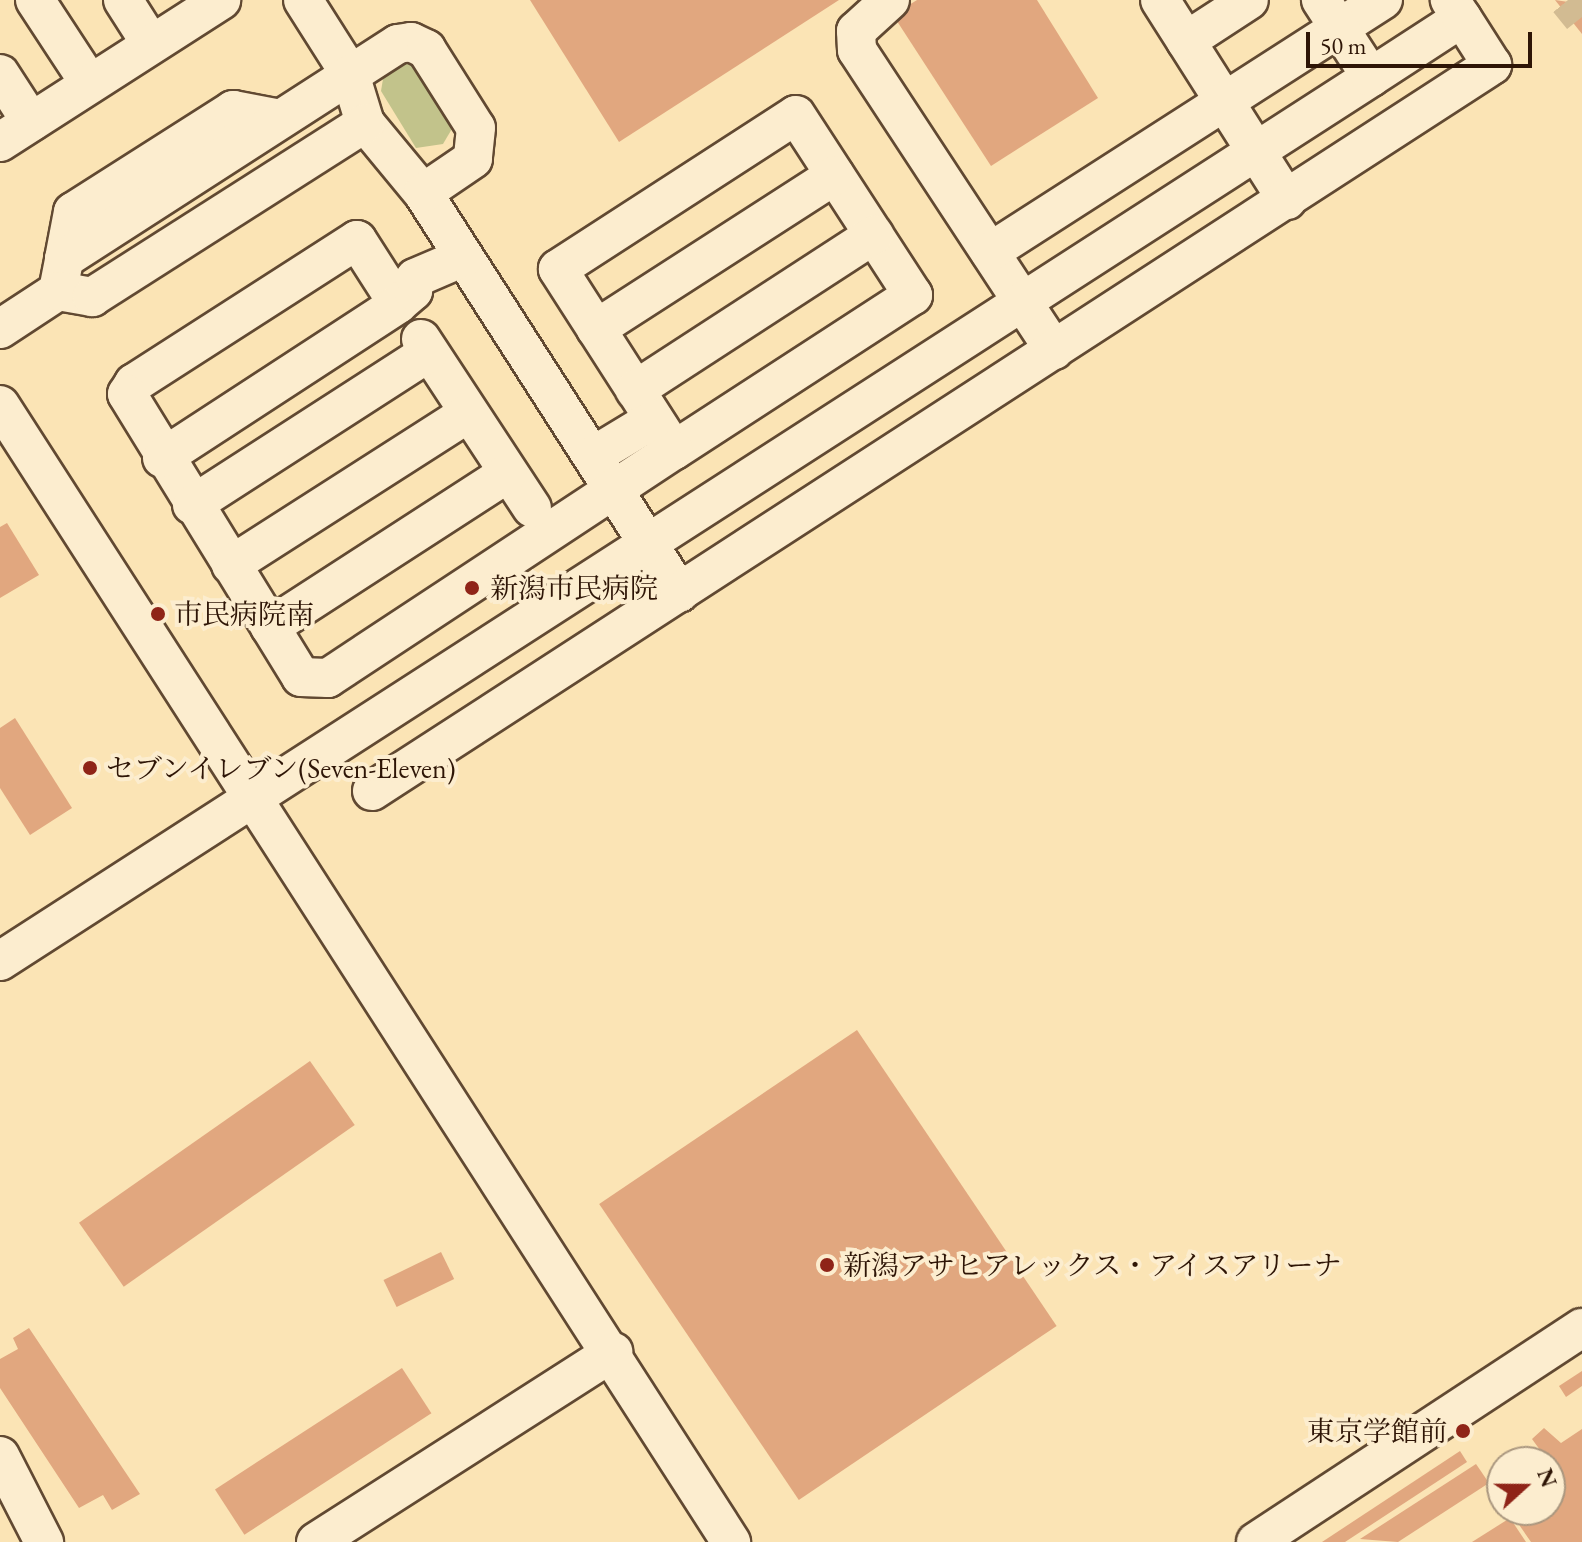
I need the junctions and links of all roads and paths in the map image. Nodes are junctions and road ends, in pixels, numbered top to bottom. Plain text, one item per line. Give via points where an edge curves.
1 (35, 0) edge
2 (123, 0) edge
3 (890, 0) edge
4 (1160, 0) edge
5 (1249, 0) edge
6 (1383, 0) edge
7 (213, 2) edge
8 (318, 6) edge
9 (1456, 9) edge
10 (1330, 14) edge
11 (1186, 41) junction
12 (151, 44) junction
13 (0, 74) edge
14 (350, 74) junction
15 (1371, 77) junction
16 (90, 84) junction
17 (1226, 101) junction
18 (365, 123) junction
19 (16, 132) edge
20 (1258, 152) junction
21 (835, 175) junction
22 (423, 193) junction
23 (1287, 200) junction
24 (874, 235) junction
25 (990, 252) junction
26 (456, 261) junction
27 (61, 275) junction
28 (406, 298) junction
29 (1022, 303) junction
30 (0, 329) edge
31 (596, 329) junction
32 (1054, 350) junction
33 (0, 405) edge
34 (469, 413) junction
35 (654, 420) junction
36 (593, 456) junction
37 (162, 458) junction
38 (508, 473) junction
39 (614, 489) junction
40 (192, 505) junction
41 (548, 515) junction
42 (650, 544) junction
43 (231, 565) junction
44 (680, 593) junction
45 (270, 627) junction
46 (372, 791) dead end
47 (250, 799) junction
48 (0, 961) edge
49 (1582, 1328) edge
50 (613, 1352) junction
51 (0, 1456) edge
52 (44, 1542) edge
53 (316, 1542) edge
54 (731, 1542) edge
55 (1256, 1542) edge

1 - 16 street
2 - 12 street
3 - 25 street via 856,31 857,50
4 - 11 street
5 - 11 street
6 - 10 street
7 - 12 street
8 - 14 street
9 - 15 street
9 - 23 street via 1492,65
10 - 15 street
10 - 17 street
11 - 17 street
12 - 16 street
13 - 19 street
14 - 18 street
14 - 22 street via 411,42 426,49 476,128 473,159
14 - 27 street
15 - 20 street
16 - 19 street
17 - 20 street
17 - 25 street
18 - 22 street
18 - 27 street via 92,297
20 - 23 street
20 - 29 street
21 - 24 street
21 - 31 street
21 - 31 street via 796,115 558,269
22 - 26 street
23 - 32 street
24 - 35 street
24 - 35 street via 913,295
25 - 29 street
26 - 28 street via 444,282
26 - 36 street
27 - 30 street
28 - 37 street
28 - 37 street via 357,240 134,383 129,407
29 - 32 street
29 - 42 street
31 - 35 street
32 - 44 street
33 - 47 street
34 - 38 street
34 - 40 street via 425,345
34 - 43 street
35 - 36 street
35 - 39 street
36 - 39 street
37 - 40 street
38 - 41 street
38 - 45 street
39 - 41 street
39 - 42 street
40 - 43 street
41 - 45 street via 328,678 301,677
42 - 44 street
42 - 47 street via 605,573 570,587 509,634
43 - 45 street
44 - 46 street
47 - 48 street
47 - 50 street
49 - 55 street
50 - 53 street
50 - 54 street
51 - 52 street

